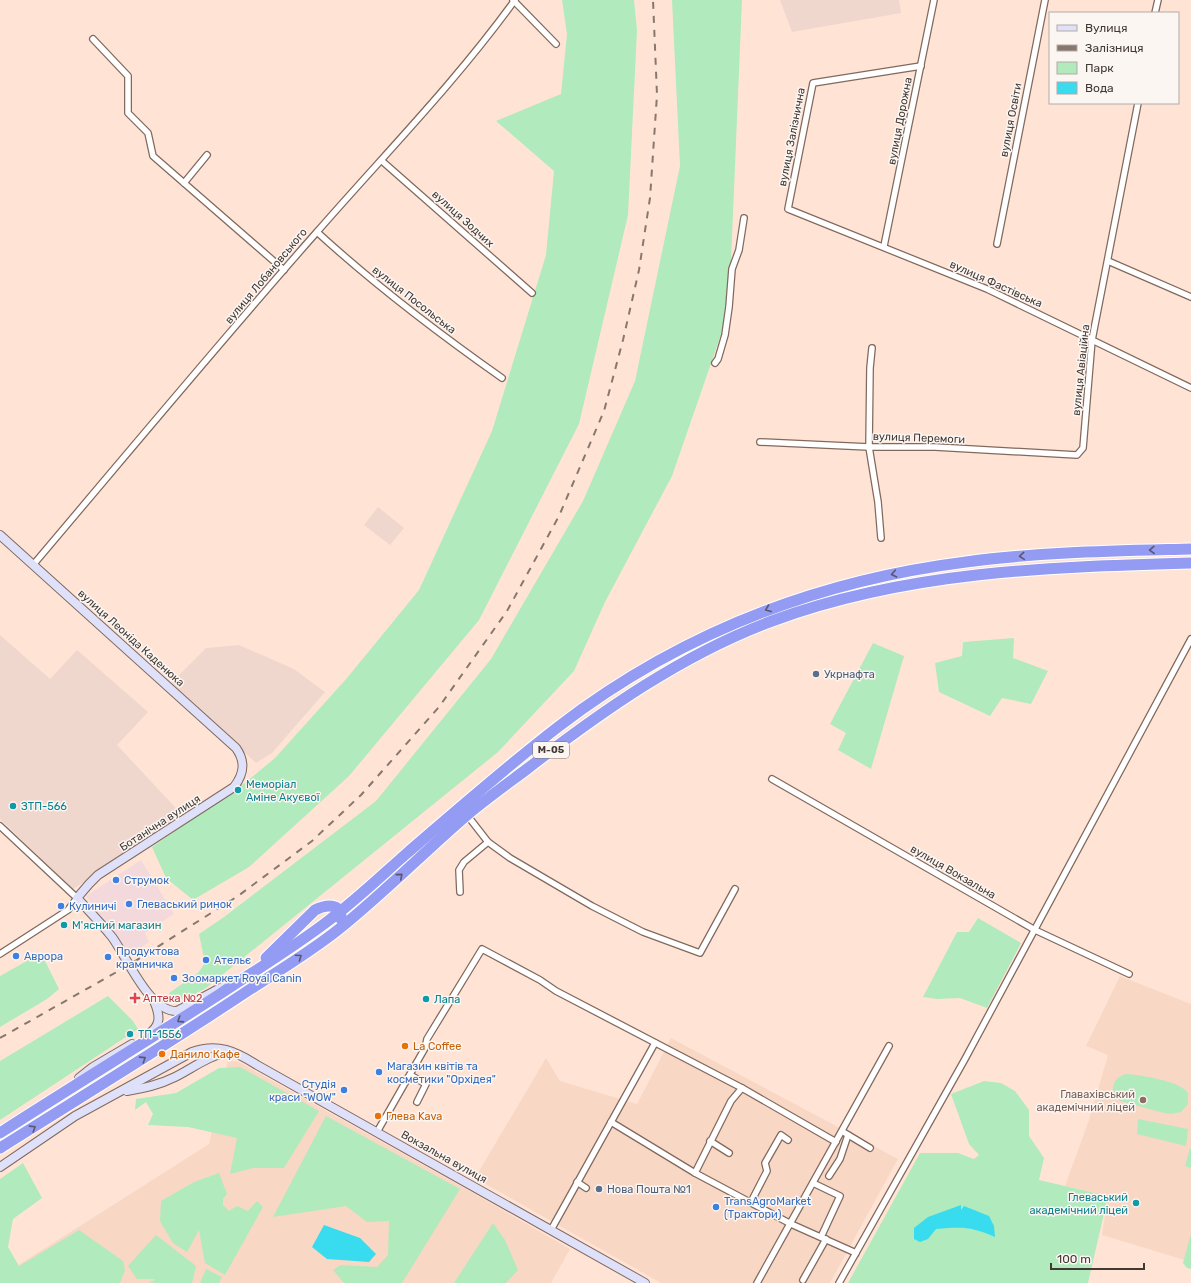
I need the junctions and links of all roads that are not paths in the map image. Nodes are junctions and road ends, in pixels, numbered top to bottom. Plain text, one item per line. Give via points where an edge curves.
1 (514, 0) edge
2 (934, 0) edge
3 (1045, 0) edge
4 (1158, 0) edge
5 (1155, 12) edge
6 (93, 39) dead end
7 (556, 44) dead end
8 (921, 66) junction
9 (1138, 104) edge
10 (207, 156) dead end
11 (382, 160) junction
12 (184, 183) junction
13 (788, 209) joint
14 (744, 218) dead end
15 (317, 232) junction
16 (997, 244) dead end
17 (884, 246) junction
18 (1108, 261) junction
19 (284, 270) junction
20 (532, 293) dead end
21 (1191, 297) edge
22 (1092, 340) junction
23 (872, 348) dead end
24 (715, 363) dead end
25 (502, 378) dead end
26 (1191, 388) edge
27 (760, 442) dead end
28 (869, 447) junction
29 (1077, 456) joint
30 (0, 535) edge
31 (881, 538) dead end
32 (1191, 549) edge
33 (1191, 563) edge
34 (33, 565) junction
35 (1191, 639) edge
36 (243, 760) joint
37 (772, 779) dead end
38 (467, 815) junction
39 (0, 826) edge
40 (488, 842) junction
41 (735, 889) dead end
42 (460, 892) dead end
43 (77, 898) junction
44 (340, 912) junction
45 (339, 930) junction
46 (1035, 930) junction
47 (0, 954) edge
48 (1129, 974) dead end
49 (248, 976) junction
50 (154, 1000) junction
51 (655, 1043) junction
52 (889, 1046) dead end
53 (201, 1049) junction
54 (231, 1051) junction
55 (205, 1060) junction
56 (171, 1065) junction
57 (410, 1075) junction
58 (175, 1077) junction
59 (742, 1088) junction
60 (120, 1092) junction
61 (49, 1102) junction
62 (417, 1102) dead end
63 (611, 1122) junction
64 (842, 1131) junction
65 (377, 1132) junction
66 (0, 1133) edge
67 (848, 1135) junction
68 (788, 1140) dead end
69 (710, 1141) junction
70 (836, 1142) junction
71 (0, 1148) edge
72 (870, 1148) dead end
73 (729, 1153) dead end
74 (0, 1167) edge
75 (695, 1173) junction
76 (829, 1176) dead end
77 (577, 1182) junction
78 (813, 1183) junction
79 (586, 1188) dead end
80 (751, 1202) junction
81 (791, 1224) junction
82 (551, 1230) junction
83 (823, 1238) junction
84 (856, 1253) junction
85 (803, 1280) dead end
86 (645, 1283) edge
87 (758, 1283) edge
88 (839, 1283) edge

1 - 7 street
1 - 11 street, вулиця Лобановського via 449,82
2 - 8 street, вулиця Дорожна
3 - 16 street, вулиця Освіти
4 - 5 street
6 - 12 street via 128,76 128,113 148,133 153,156
8 - 13 street, вулиця Залізнична via 813,83
8 - 17 street, вулиця Дорожна
9 - 18 street, вулиця Авіаційна
10 - 12 street
11 - 15 street, вулиця Лобановського
11 - 20 street, вулиця Зодчих
12 - 19 street
13 - 17 street, вулиця Фастівська
14 - 24 street via 739,250 732,269 725,335
15 - 19 street, вулиця Лобановського
15 - 25 street, вулиця Посольська via 439,334
17 - 22 street, вулиця Фастівська via 987,289
18 - 21 street
18 - 22 street, вулиця Авіаційна
19 - 34 street, вулиця Лобановського
22 - 26 street, вулиця Фастівська
22 - 29 street, вулиця Авіаційна via 1083,448
23 - 28 street
27 - 28 street, вулиця Перемоги
28 - 29 street, вулиця Перемоги via 936,447
28 - 31 street
30 - 34 street, вулиця Леоніда Каденюка
32 -> 44 highway, М-05 via 1050,554 963,562 858,581 818,592 740,620 658,661 561,725 485,785
33 - 38 highway, М-05 via 1041,568 954,577 853,596 771,621 707,649 653,680 570,735
34 - 36 street, вулиця Леоніда Каденюка via 236,748
35 - 46 street
36 - 43 street, Ботанічна вулиця via 243,770 234,787 98,875
37 - 46 street, вулиця Вокзальна
38 - 40 street
45 -> 38 highway, М-05
39 - 43 street
40 - 41 street via 510,858 592,906 643,932 700,953
40 - 42 street via 464,862 459,870
43 - 47 street, Ботанічна вулиця via 68,910
43 - 50 street via 113,938
44 - 45 highway
44 - 49 highway, М-05
44 - 49 highway via 331,905 324,905 315,910
71 -> 45 highway, М-05 via 203,1021
46 - 48 street, вулиця Вокзальна
46 - 84 street
49 - 50 street via 217,989 177,1011 167,1010
49 -> 61 highway, М-05
50 - 61 street via 159,1020 153,1031 93,1067
51 - 57 street via 482,949 427,1039 425,1048
51 - 59 street
51 - 63 street
52 - 64 street
53 - 54 street, Вокзальна вулиця via 209,1047
53 - 55 street via 206,1054
53 - 56 street
54 - 55 street
54 - 65 street, Вокзальна вулиця
55 - 58 street
56 - 58 street via 171,1074
56 - 60 street
57 - 62 street via 426,1084
57 - 65 street
58 - 60 street via 154,1086
59 - 69 street via 731,1101
59 - 70 street
60 - 74 street via 75,1116
61 - 66 highway, М-05
63 - 75 street
63 - 77 street
64 - 67 street
64 - 70 street
65 - 82 street, Вокзальна вулиця
67 - 72 street
67 - 76 street via 840,1159
68 - 80 street via 781,1135 765,1163 767,1172
69 - 73 street
69 - 75 street
70 - 78 street
75 - 80 street
77 - 79 street
77 - 82 street
78 - 81 street
78 - 83 street via 840,1196
80 - 81 street
81 - 83 street
81 - 87 street
82 - 86 street, Вокзальна вулиця
83 - 84 street
83 - 85 street
84 - 88 street

